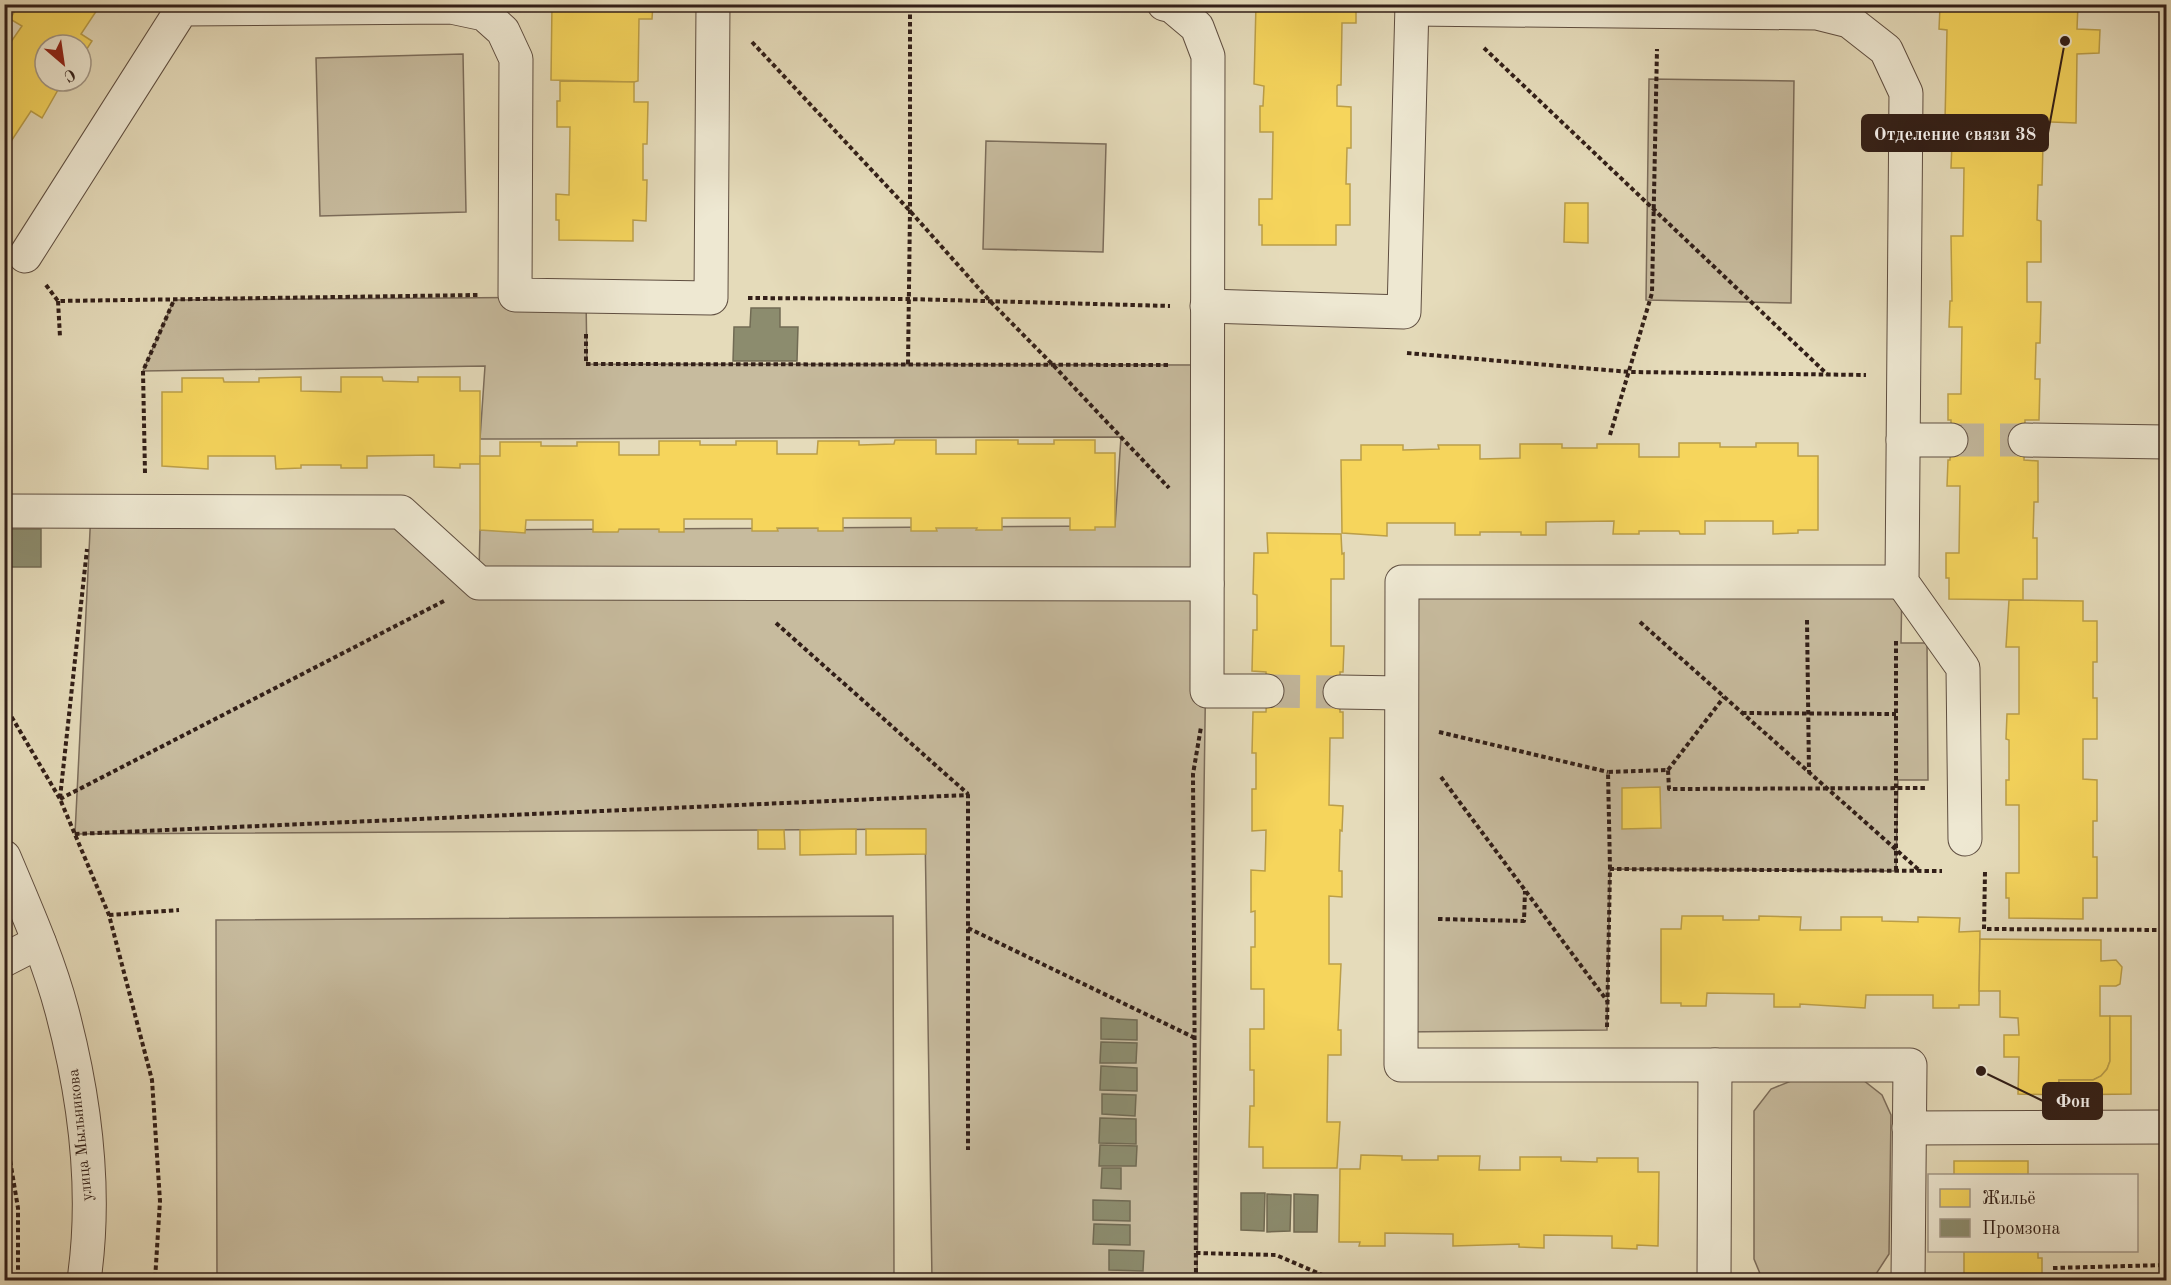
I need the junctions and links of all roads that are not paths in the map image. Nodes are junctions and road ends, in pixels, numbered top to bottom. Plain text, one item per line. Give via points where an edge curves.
1 (712, 4) edge
2 (1164, 4) edge
3 (315, 6) edge
4 (1423, 8) edge
5 (25, 256) road end
6 (1206, 306) junction
7 (1903, 440) junction
8 (1951, 440) tunnel mouth
9 (2025, 440) tunnel mouth
10 (2166, 442) edge
11 (4, 511) edge
12 (1899, 582) junction
13 (1207, 584) junction
14 (1267, 692) tunnel mouth
15 (1340, 692) tunnel mouth
16 (1401, 708) junction
17 (1965, 839) dead end
18 (4, 857) edge
19 (39, 942) junction
20 (4, 960) edge
21 (1715, 1065) junction
22 (2166, 1127) edge
23 (1909, 1128) junction
24 (84, 1281) edge
25 (1714, 1281) edge
26 (1908, 1281) edge

1 - 3 street via 711,297 515,295 516,59 503,31 484,14 451,7
2 - 6 street via 1197,27 1208,56
3 - 5 street via 182,9
4 - 6 street via 1404,312
4 - 7 street via 1817,13 1850,21 1886,50 1906,93
6 - 13 street
7 - 8 street
7 - 12 street
9 - 10 street
11 - 13 street via 401,512 479,583
12 - 16 street via 1402,582
12 - 17 street via 1963,668
13 - 14 street via 1207,691
15 - 16 street
16 - 21 street via 1401,1065
18 - 19 street, улица Мыльникова
19 - 20 street
19 - 24 street, улица Мыльникова via 61,1009 80,1091 91,1191
21 - 23 street via 1910,1065
21 - 25 street
22 - 23 street
23 - 26 street

